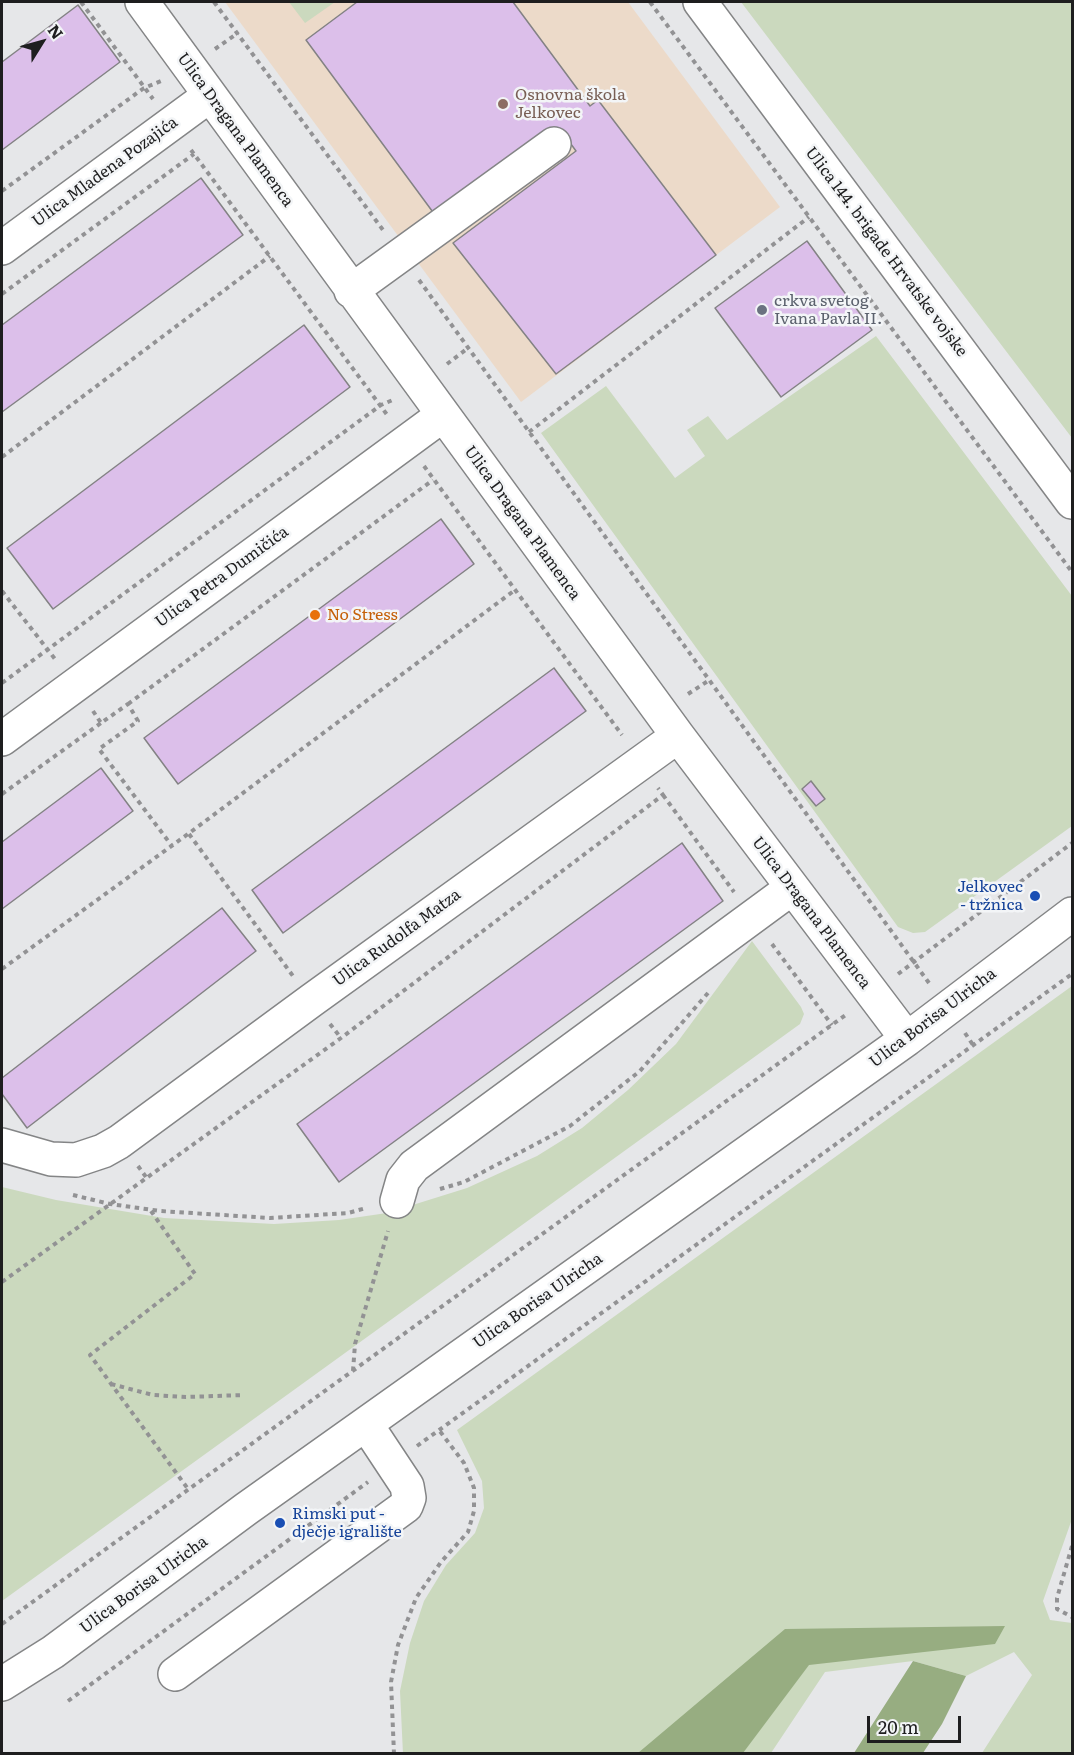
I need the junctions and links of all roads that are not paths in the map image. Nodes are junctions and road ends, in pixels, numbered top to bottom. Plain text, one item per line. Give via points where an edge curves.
1 (142, 2) edge
2 (699, 2) edge
3 (209, 96) junction
4 (554, 144) dead end
5 (2, 248) edge
6 (351, 291) junction
7 (444, 415) junction
8 (1072, 502) edge
9 (678, 736) junction
10 (2, 739) edge
11 (792, 888) junction
12 (1072, 914) edge
13 (907, 1040) junction
14 (2, 1146) edge
15 (397, 1201) road end
16 (366, 1424) junction
17 (175, 1674) dead end
18 (2, 1684) edge
19 (2, 1704) edge
20 (2, 1710) edge

1 - 3 street, Ulica Dragana Plamenca
2 - 8 street, Ulica 144. brigade Hrvatske vojske
3 - 5 street, Ulica Mladena Pozajića
3 - 6 street, Ulica Dragana Plamenca
4 - 6 street
6 - 7 street, Ulica Dragana Plamenca
7 - 9 street, Ulica Dragana Plamenca
7 - 10 street, Ulica Petra Dumičića
9 - 11 street, Ulica Dragana Plamenca
9 - 14 street, Ulica Rudolfa Matza via 119,1142 75,1160 51,1159
11 - 13 street, Ulica Dragana Plamenca
11 - 15 street via 414,1166 403,1180
12 - 13 street, Ulica Borisa Ulricha
13 - 16 street, Ulica Borisa Ulricha
16 - 17 street via 407,1486 406,1506
16 - 18 street, Ulica Borisa Ulricha via 53,1652
19 - 20 street

